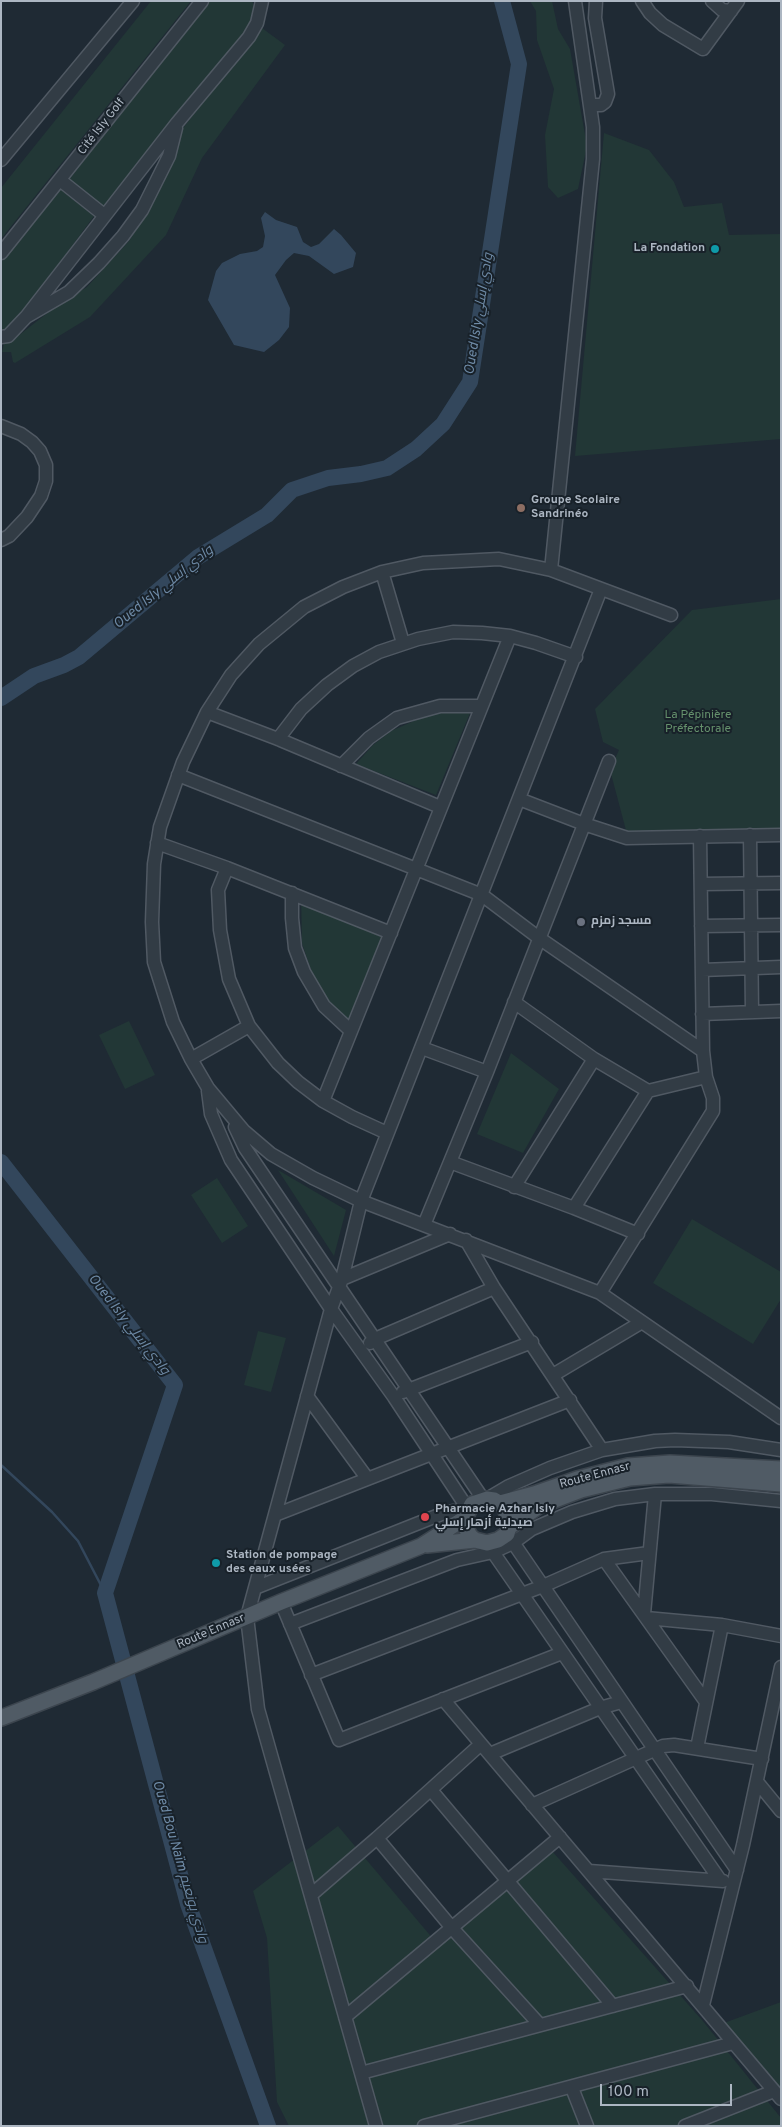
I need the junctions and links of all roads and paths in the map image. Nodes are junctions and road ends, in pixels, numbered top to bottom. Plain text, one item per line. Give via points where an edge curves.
1 (133, 1) edge
2 (202, 1) edge
3 (262, 1) edge
4 (575, 1) edge
5 (596, 1) edge
6 (642, 1) edge
7 (712, 1) edge
8 (734, 6) edge
9 (590, 106) junction
10 (177, 123) junction
11 (1, 160) edge
12 (60, 180) junction
13 (104, 215) junction
14 (1, 253) edge
15 (26, 317) junction
16 (1, 337) edge
17 (2, 429) edge
18 (1, 540) edge
19 (550, 570) junction
20 (382, 572) junction
21 (601, 589) junction
22 (671, 615) dead end
23 (510, 636) junction
24 (403, 643) junction
25 (576, 657) junction
26 (481, 706) junction
27 (207, 712) junction
28 (278, 739) junction
29 (609, 761) dead end
30 (341, 766) junction
31 (178, 775) junction
32 (520, 799) junction
33 (440, 808) junction
34 (584, 824) junction
35 (750, 835) junction
36 (781, 835) edge
37 (700, 836) junction
38 (157, 843) junction
39 (227, 868) junction
40 (416, 868) junction
41 (781, 883) edge
42 (700, 884) junction
43 (750, 885) junction
44 (292, 893) junction
45 (482, 895) junction
46 (781, 925) edge
47 (701, 926) junction
48 (750, 926) junction
49 (391, 933) junction
50 (538, 938) junction
51 (781, 967) edge
52 (752, 968) junction
53 (702, 970) junction
54 (514, 1002) junction
55 (781, 1011) edge
56 (752, 1012) junction
57 (702, 1014) junction
58 (249, 1026) junction
59 (351, 1031) junction
60 (422, 1048) junction
61 (703, 1050) junction
62 (191, 1059) junction
63 (594, 1059) junction
64 (487, 1072) junction
65 (706, 1077) junction
66 (208, 1088) junction
67 (648, 1091) junction
68 (323, 1101) junction
69 (231, 1117) junction
70 (388, 1133) junction
71 (450, 1162) junction
72 (514, 1187) junction
73 (361, 1201) junction
74 (574, 1208) junction
75 (424, 1224) junction
76 (450, 1234) junction
77 (638, 1234) junction
78 (466, 1240) junction
79 (341, 1283) junction
80 (494, 1288) junction
81 (600, 1293) junction
82 (331, 1310) junction
83 (642, 1322) junction
84 (375, 1339) junction
85 (532, 1342) junction
86 (362, 1350) junction
87 (553, 1376) junction
88 (408, 1388) junction
89 (308, 1396) junction
90 (394, 1397) junction
91 (570, 1400) junction
92 (781, 1418) edge
93 (448, 1446) junction
94 (602, 1450) junction
95 (781, 1450) edge
96 (432, 1453) junction
97 (781, 1469) edge
98 (367, 1478) junction
99 (781, 1484) edge
100 (655, 1494) junction
101 (490, 1500) junction
102 (781, 1501) edge
103 (466, 1514) junction
104 (275, 1515) junction
105 (510, 1535) junction
106 (485, 1545) junction
107 (421, 1546) junction
108 (649, 1553) junction
109 (604, 1560) junction
110 (542, 1586) junction
111 (255, 1588) junction
112 (521, 1594) junction
113 (280, 1602) junction
114 (645, 1616) junction
115 (247, 1617) junction
116 (290, 1624) junction
117 (722, 1625) junction
118 (781, 1636) edge
119 (562, 1653) junction
120 (781, 1667) edge
121 (311, 1675) junction
122 (442, 1699) junction
123 (621, 1702) junction
124 (706, 1702) junction
125 (600, 1708) junction
126 (1, 1718) edge
127 (481, 1744) junction
128 (697, 1748) junction
129 (655, 1751) junction
130 (490, 1754) junction
131 (634, 1758) junction
132 (762, 1759) junction
133 (758, 1783) junction
134 (431, 1790) junction
135 (532, 1805) junction
136 (781, 1811) edge
137 (560, 1837) junction
138 (377, 1838) junction
139 (589, 1870) junction
140 (737, 1870) junction
141 (720, 1880) junction
142 (508, 1881) junction
143 (735, 1883) junction
144 (311, 1895) junction
145 (452, 1928) junction
146 (687, 1986) junction
147 (703, 2005) junction
148 (613, 2006) junction
149 (345, 2017) junction
150 (540, 2025) junction
151 (733, 2043) junction
152 (361, 2073) junction
153 (572, 2088) junction
154 (778, 2095) edge
155 (706, 2122) edge
156 (376, 2126) edge
157 (424, 2126) edge
158 (587, 2126) edge
159 (685, 2126) edge

1 - 11 street
2 - 12 street, Cité Isly Golf
3 - 10 street via 258,23 249,37
4 - 9 street
5 - 9 street via 595,18 608,94 601,105
6 - 8 street via 663,25 700,48 706,46
7 - 8 street via 722,10
9 - 19 street via 593,159
10 - 13 street
10 - 15 street via 169,156 142,210 124,236 68,292
12 - 13 street
12 - 14 street, Cité Isly Golf
13 - 15 street
15 - 16 street via 8,336
17 - 18 street via 21,434 40,451 46,465 46,481 41,496 27,517
19 - 20 street via 508,560 486,559 423,564
19 - 21 street
20 - 24 street
20 - 27 street via 320,598 274,631 231,675
21 - 22 street
21 - 25 street
23 - 24 street via 453,632
23 - 25 street
23 - 26 street
24 - 28 street via 367,659 327,685 300,709
25 - 32 street
26 - 30 street via 440,706 397,718 361,745
26 - 33 street
27 - 28 street
27 - 31 street
28 - 30 street
29 - 34 street
30 - 33 street
31 - 38 street
31 - 40 street
32 - 34 street
32 - 45 street
33 - 40 street
34 - 37 street via 627,838
34 - 50 street
35 - 36 street
35 - 37 street
35 - 43 street
37 - 42 street
38 - 39 street
38 - 62 street via 152,873 154,962 168,1009
39 - 44 street
39 - 58 street via 218,890 222,939 229,979
40 - 45 street
40 - 49 street
41 - 43 street
42 - 43 street
42 - 47 street
43 - 48 street
44 - 49 street
44 - 59 street via 295,948 304,972 324,1006
45 - 50 street
45 - 60 street
46 - 48 street
47 - 48 street
47 - 53 street
48 - 52 street
49 - 59 street
50 - 54 street
50 - 61 street
51 - 52 street
52 - 53 street
52 - 56 street
53 - 57 street
54 - 63 street
54 - 64 street
55 - 56 street
56 - 57 street
57 - 61 street
58 - 62 street
58 - 68 street via 286,1072
59 - 68 street
60 - 64 street
60 - 70 street
61 - 65 street
62 - 66 street
63 - 67 street
63 - 72 street
64 - 71 street
65 - 67 street
65 - 77 street via 713,1098 713,1111
66 - 69 street
66 - 82 street via 212,1114 231,1160
67 - 74 street
68 - 70 street
69 - 73 street via 271,1154
69 - 79 street via 245,1148
70 - 73 street
71 - 72 street
71 - 75 street
72 - 74 street
73 - 75 street
73 - 79 street
74 - 77 street
75 - 76 street
76 - 78 street
76 - 79 street
77 - 81 street
78 - 80 street
78 - 81 street
79 - 82 street
79 - 84 street
80 - 84 street
80 - 85 street
81 - 83 street
82 - 86 street
82 - 89 street
83 - 87 street
83 - 92 street
84 - 86 street
84 - 88 street
85 - 87 street
85 - 88 street
86 - 90 street
87 - 91 street
88 - 90 street
88 - 93 street
89 - 98 street
89 - 104 street
90 - 96 street
91 - 93 street
91 - 94 street
93 - 96 street
93 - 101 street
94 - 95 street via 675,1440 729,1442
94 - 101 street via 509,1486
96 - 98 street
96 - 103 street
97 - 101 main road, Route Ennasr via 670,1463 628,1466 534,1494
98 - 104 street
99 - 105 main road, Route Ennasr via 669,1475 630,1478 581,1490 538,1506
100 - 102 street via 712,1494
100 - 105 street via 615,1499
100 - 108 street
101 - 103 main road via 478,1501
101 - 105 main road via 507,1511
103 - 106 main road via 467,1530
103 - 107 main road, Route Ennasr
103 - 111 street via 444,1513
104 - 111 street
105 - 106 main road
105 - 110 street
106 - 107 main road, Route Ennasr
106 - 112 street
106 - 116 street via 462,1558
107 - 113 main road, Route Ennasr
108 - 109 street
108 - 114 street
109 - 110 street
109 - 114 street
110 - 112 street
110 - 123 street
111 - 115 street
112 - 119 street
112 - 121 street
113 - 115 main road, Route Ennasr
113 - 116 street
114 - 117 street
114 - 124 street
115 - 126 main road, Route Ennasr
115 - 144 street via 258,1709
116 - 121 street
117 - 118 street
117 - 124 street
119 - 122 street
119 - 125 street
120 - 132 street
121 - 122 street via 339,1740
122 - 127 street
123 - 125 street
123 - 129 street
124 - 128 street
125 - 130 street
125 - 131 street
127 - 130 street
127 - 134 street
128 - 129 street via 669,1745
128 - 132 street
129 - 131 street
129 - 140 street
130 - 135 street
131 - 135 street
131 - 141 street
132 - 133 street
133 - 136 street
133 - 140 street
134 - 138 street
134 - 142 street
135 - 137 street
137 - 139 street
137 - 142 street
138 - 144 street
138 - 145 street
139 - 141 street
139 - 146 street
140 - 143 street
141 - 143 street
142 - 145 street
142 - 148 street
143 - 147 street
144 - 149 street
145 - 149 street
145 - 150 street
146 - 147 street
146 - 148 street
147 - 151 street
148 - 150 street
149 - 152 street
150 - 152 street
151 - 153 street
151 - 154 street
152 - 156 street
153 - 157 street
153 - 158 street
154 - 155 street
155 - 159 street

